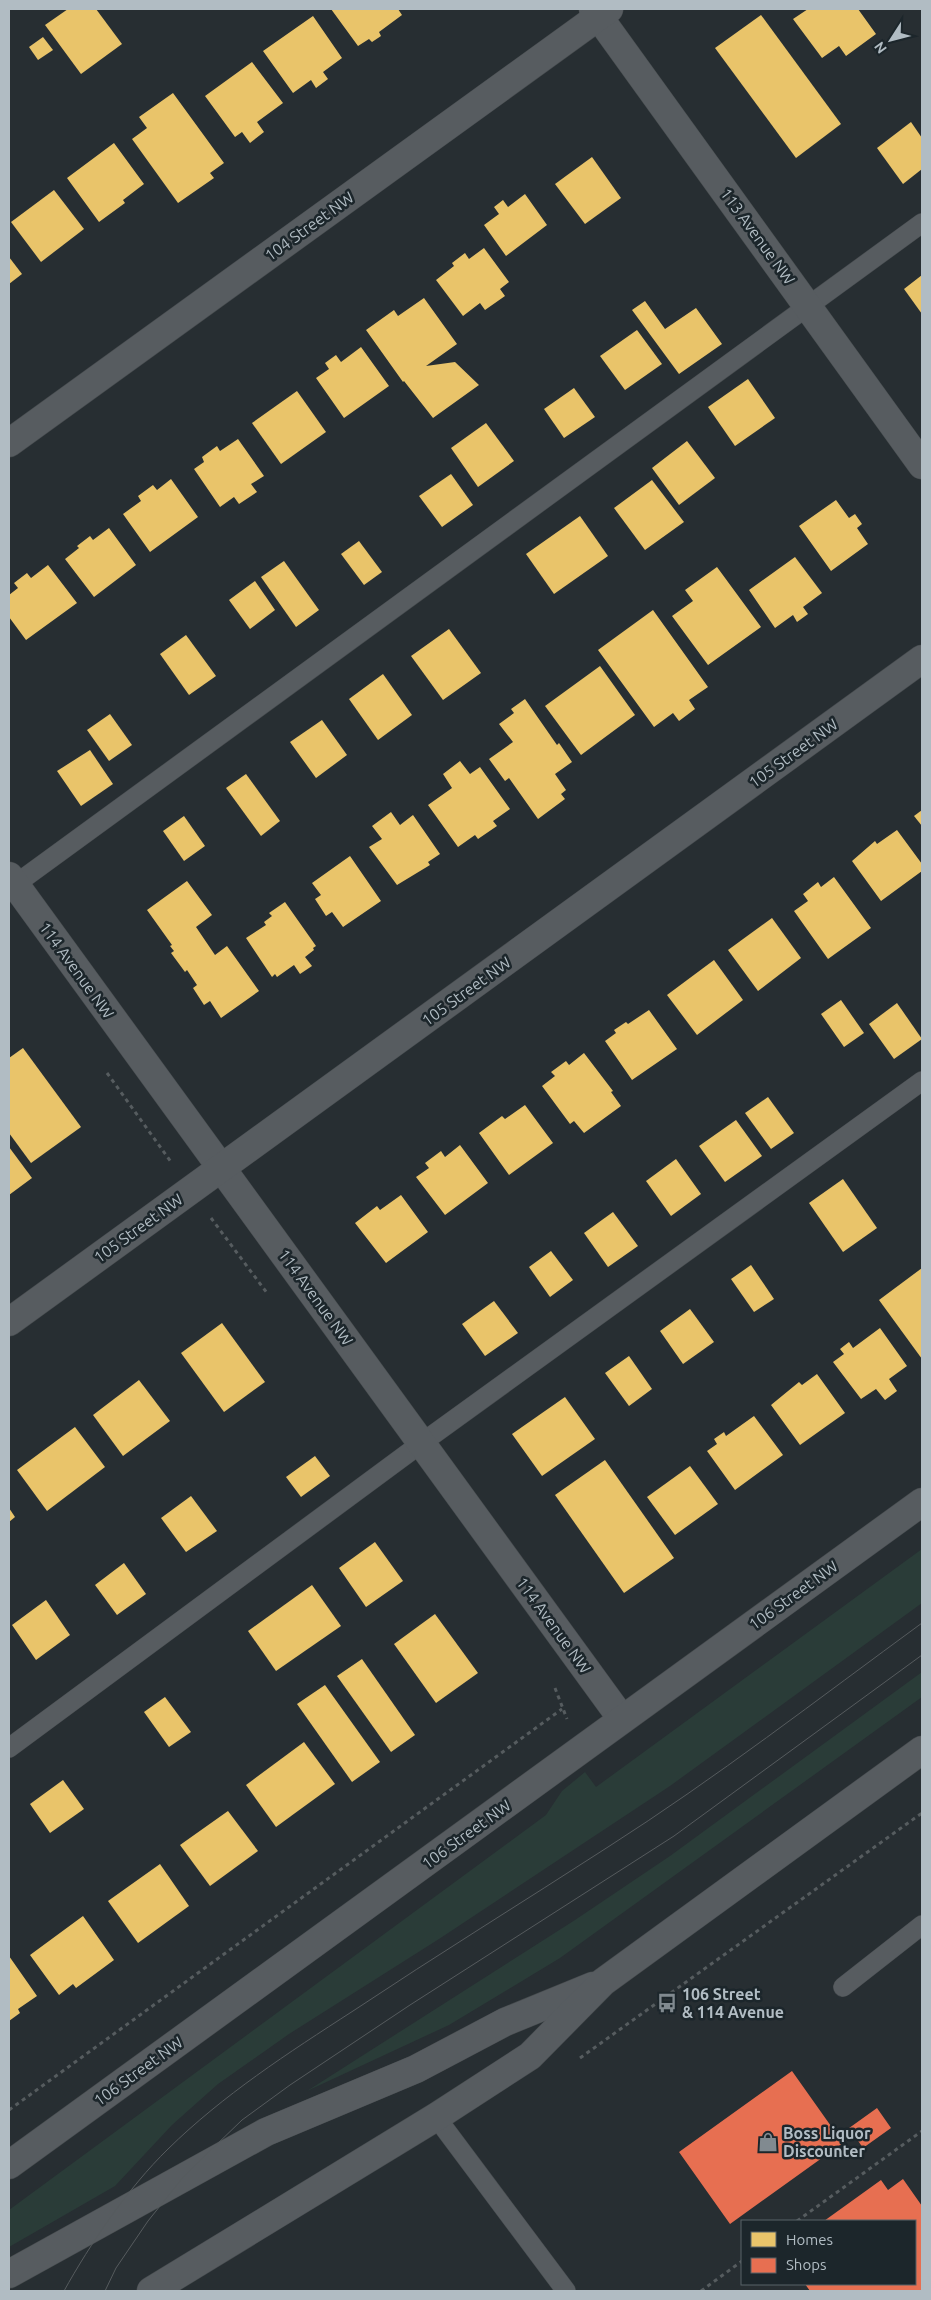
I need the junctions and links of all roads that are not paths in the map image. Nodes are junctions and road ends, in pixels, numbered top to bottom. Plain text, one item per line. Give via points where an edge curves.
1 (600, 11) edge
2 (922, 223) edge
3 (809, 306) junction
4 (9, 443) edge
5 (922, 465) edge
6 (922, 659) edge
7 (11, 883) edge
8 (922, 1081) edge
9 (221, 1168) junction
10 (9, 1322) edge
11 (423, 1442) junction
12 (922, 1502) edge
13 (622, 1719) junction
14 (9, 1748) edge
15 (922, 1750) edge
16 (922, 1925) edge
17 (603, 1982) junction
18 (843, 1987) dead end
19 (436, 2117) junction
20 (9, 2165) edge
21 (9, 2274) edge
22 (151, 2291) edge
23 (566, 2291) edge

1 - 3 street, 113 Avenue NW
1 - 4 street, 104 Street NW
2 - 3 lane
3 - 5 street, 113 Avenue NW
3 - 7 lane
6 - 9 street, 105 Street NW
7 - 9 street, 114 Avenue NW
8 - 11 lane
9 - 10 street, 105 Street NW
9 - 11 street, 114 Avenue NW
11 - 13 street, 114 Avenue NW
11 - 14 lane
12 - 13 street, 106 Street NW
13 - 20 street, 106 Street NW
15 - 17 street
16 - 18 lane
17 - 19 street via 530,2056
17 - 21 street via 504,2022 416,2069 266,2132
19 - 22 street
19 - 23 lane

